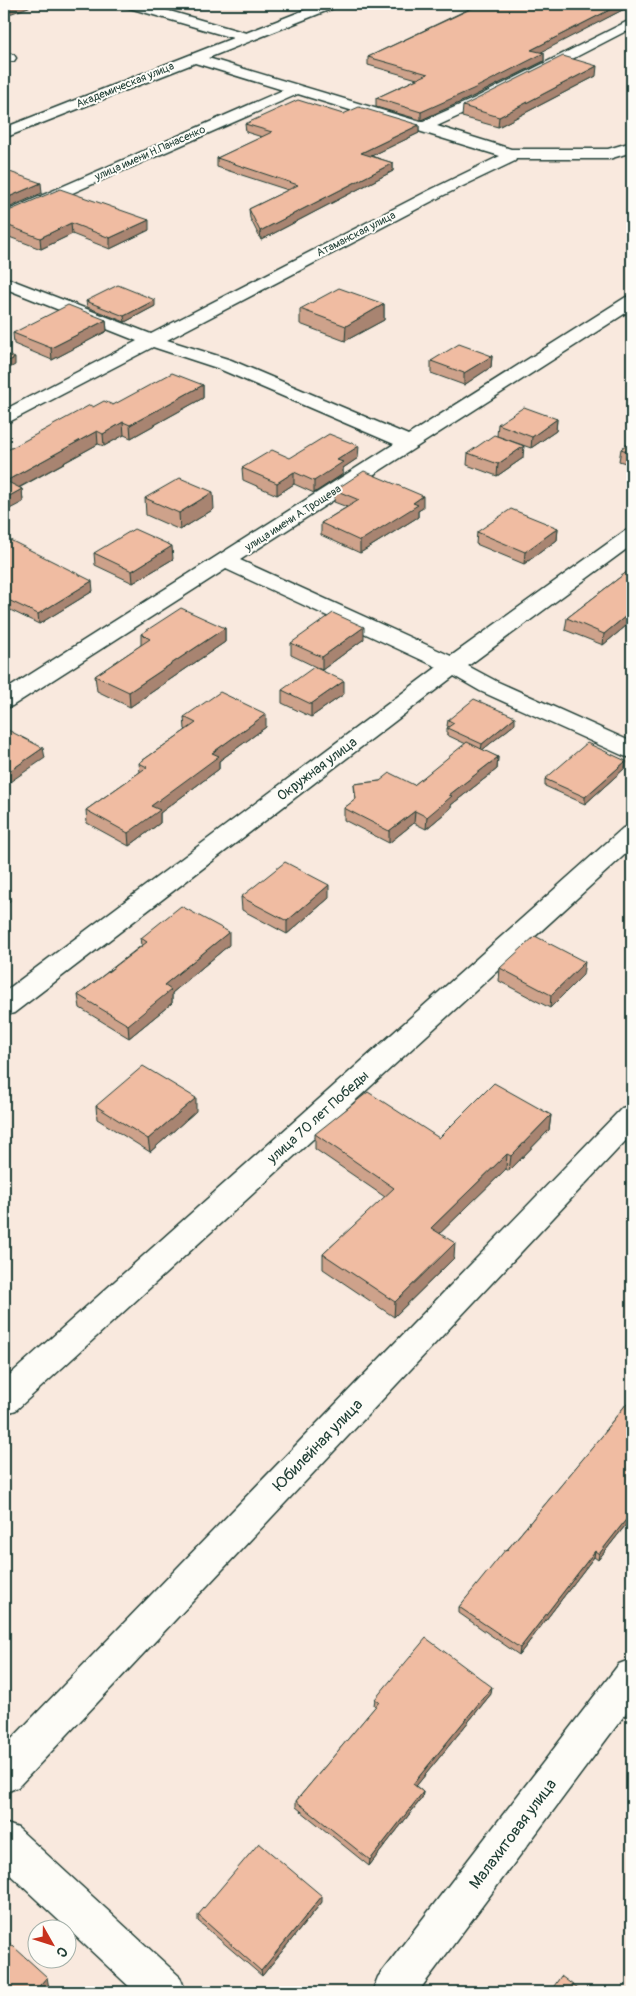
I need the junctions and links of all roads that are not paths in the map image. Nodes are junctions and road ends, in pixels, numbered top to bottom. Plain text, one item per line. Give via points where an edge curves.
1 (132, 4) edge
2 (331, 4) edge
3 (632, 23) edge
4 (246, 37) junction
5 (194, 58) junction
6 (297, 89) junction
7 (422, 127) junction
8 (4, 133) edge
9 (632, 147) edge
10 (509, 154) junction
11 (4, 218) edge
12 (4, 282) edge
13 (632, 301) edge
14 (150, 340) junction
15 (4, 417) edge
16 (410, 443) junction
17 (632, 534) edge
18 (225, 561) junction
19 (453, 666) junction
20 (4, 701) edge
21 (632, 751) edge
22 (632, 834) edge
23 (4, 1006) edge
24 (632, 1116) edge
25 (4, 1400) edge
26 (632, 1676) edge
27 (4, 1774) edge
28 (4, 1842) edge
29 (165, 1992) edge
30 (393, 1992) edge

1 - 4 street
2 - 4 street, Академическая улица
3 - 7 street
4 - 5 street, Академическая улица
5 - 6 street
5 - 8 street, Академическая улица
6 - 7 street
6 - 11 street, улица имени Н.Панасенко
7 - 10 street
9 - 10 street via 608,154
10 - 14 street, Атаманская улица via 502,163 436,193
12 - 14 street
13 - 16 street, улица имени А.Трощева
14 - 15 street, Атаманская улица
14 - 16 street via 224,364
16 - 18 street, улица имени А.Трощева
17 - 19 street, Окружная улица
18 - 19 street
18 - 20 street, улица имени А.Трощева
19 - 21 street via 488,686
19 - 23 street, Окружная улица
22 - 25 street, улица 70 лет Победы
24 - 27 street, Юбилейная улица
26 - 30 street, Малахитовая улица
28 - 29 street

